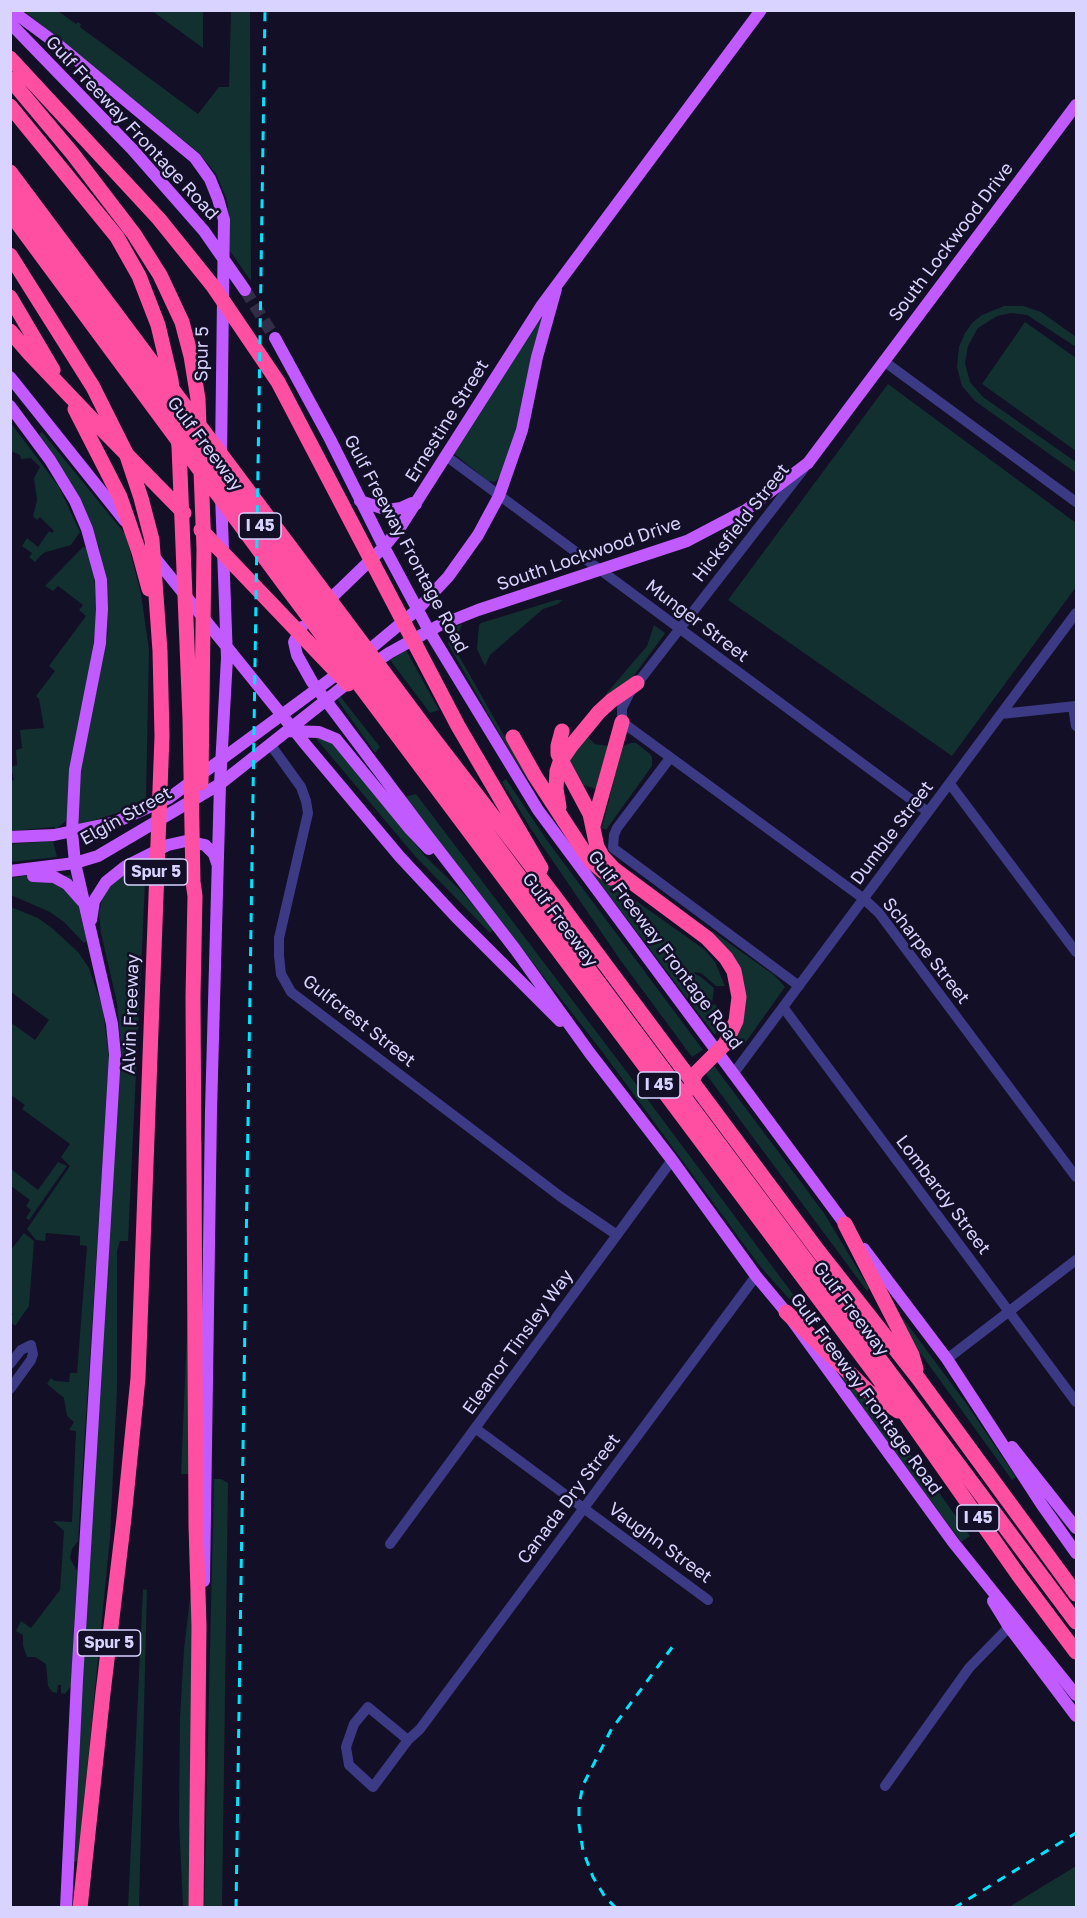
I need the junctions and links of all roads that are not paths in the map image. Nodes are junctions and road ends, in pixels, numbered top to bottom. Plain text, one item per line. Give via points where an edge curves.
1 (11, 10) edge
2 (761, 10) edge
3 (10, 23) edge
4 (10, 58) edge
5 (10, 80) edge
6 (1077, 105) edge
7 (10, 106) edge
8 (10, 172) edge
9 (10, 194) edge
10 (10, 213) edge
11 (10, 255) edge
12 (557, 286) junction
13 (245, 290) tunnel mouth
14 (10, 297) edge
15 (96, 308) junction
16 (10, 330) edge
17 (275, 338) tunnel mouth
18 (885, 362) junction
19 (10, 377) edge
20 (10, 406) edge
21 (446, 456) junction
22 (808, 463) junction
23 (499, 496) junction
24 (360, 501) junction
25 (1077, 502) edge
26 (416, 504) junction
27 (384, 547) junction
28 (600, 570) junction
29 (418, 609) junction
30 (1077, 613) edge
31 (428, 629) junction
32 (679, 629) junction
33 (160, 651) junction
34 (312, 682) joint
35 (637, 683) junction
36 (1075, 706) edge
37 (1001, 714) junction
38 (196, 716) junction
39 (622, 722) junction
40 (1077, 726) edge
41 (288, 730) junction
42 (562, 731) dead end
43 (513, 737) dead end
44 (399, 738) junction
45 (270, 744) junction
46 (423, 747) junction
47 (670, 758) junction
48 (221, 761) junction
49 (560, 762) junction
50 (535, 776) junction
51 (220, 784) junction
52 (950, 784) junction
53 (556, 789) junction
54 (585, 805) junction
55 (928, 812) junction
56 (561, 816) junction
57 (593, 826) junction
58 (72, 831) junction
59 (10, 840) edge
60 (75, 864) junction
61 (218, 865) junction
62 (10, 871) edge
63 (10, 878) edge
64 (552, 892) junction
65 (472, 894) junction
66 (864, 899) junction
67 (84, 904) junction
68 (90, 928) junction
69 (705, 940) junction
70 (1077, 952) edge
71 (799, 986) junction
72 (614, 1001) junction
73 (783, 1007) junction
74 (590, 1052) junction
75 (734, 1073) junction
76 (672, 1160) junction
77 (1077, 1177) edge
78 (748, 1182) junction
79 (844, 1224) junction
80 (617, 1235) junction
81 (1077, 1260) edge
82 (756, 1276) junction
83 (786, 1312) junction
84 (1009, 1312) junction
85 (947, 1359) junction
86 (10, 1364) edge
87 (918, 1378) junction
88 (11, 1386) edge
89 (1077, 1402) edge
90 (981, 1409) junction
91 (906, 1415) junction
92 (475, 1428) junction
93 (583, 1508) junction
94 (1077, 1528) edge
95 (390, 1544) dead end
96 (1077, 1553) edge
97 (974, 1569) junction
98 (1077, 1594) edge
99 (708, 1600) dead end
100 (1077, 1622) edge
101 (199, 1626) junction
102 (1008, 1627) junction
103 (1077, 1652) edge
104 (1077, 1695) edge
105 (1077, 1716) edge
106 (408, 1740) junction
107 (885, 1786) dead end
108 (66, 1908) edge
109 (80, 1908) edge
110 (196, 1908) edge

1 - 48 main road, Spur 5 via 195,158 210,179 224,220 220,403 227,658
2 - 12 main road, Ernestine Street
3 - 13 main road, Gulf Freeway Frontage Road via 132,149 204,231
4 - 64 highway via 159,219 213,286 278,382 458,726 537,857
5 - 38 highway via 134,234 160,275 182,322 198,399 204,549
6 - 18 main road, South Lockwood Drive
7 - 38 highway via 117,237 139,276 158,325 171,380 179,447
8 - 15 highway, Gulf Freeway / I 45
9 - 15 highway, Gulf Freeway / I 45
10 - 15 highway, Gulf Freeway / I 45
11 - 33 highway via 93,387 126,453 152,540
12 - 21 main road, Ernestine Street
12 - 23 main road, Ernestine Street via 522,430
14 - 33 highway via 120,497 139,552
15 - 44 highway, Gulf Freeway / I 45
15 - 46 highway, Gulf Freeway / I 45
16 - 44 highway
17 - 24 main road, Gulf Freeway Frontage Road
18 - 22 main road, South Lockwood Drive
18 - 25 street
19 - 74 main road, Gulf Freeway Frontage Road via 400,857
20 - 58 main road, Spur 5 via 75,501 100,580 100,642 75,770
21 - 23 street, Munger Street
21 - 26 main road, Ernestine Street
22 - 28 main road, South Lockwood Drive via 746,510 687,542
22 - 32 street, Hicksfield Street
23 - 28 street, Munger Street
23 - 29 main road, Ernestine Street via 478,535 448,577
24 - 26 main road via 388,510
24 - 27 main road, Gulf Freeway Frontage Road
26 - 27 main road, Ernestine Street
27 - 29 main road, Gulf Freeway Frontage Road
27 - 34 main road, Ernestine Street via 297,633 297,656
28 - 31 main road, South Lockwood Drive
28 - 32 street, Munger Street
29 - 31 main road, Gulf Freeway Frontage Road
29 - 48 main road
30 - 37 street, Dumble Street
31 - 41 main road, South Lockwood Drive via 389,653
31 - 75 main road, Gulf Freeway Frontage Road via 538,810
32 - 35 street, Hicksfield Street
32 - 55 street, Munger Street
33 - 109 highway, Alvin Freeway / Spur 5 via 162,736 138,1378
34 - 65 main road, Gulf Freeway Frontage Road
35 - 39 street, Hicksfield Street via 624,701
35 - 49 highway via 599,712
36 - 37 street
36 - 40 street
37 - 52 street, Dumble Street
38 - 101 highway, Spur 5 via 193,997
39 - 47 street, Scharpe Street
39 - 57 highway
41 - 45 main road, South Lockwood Drive
41 - 65 main road via 319,732 336,739 409,828
42 - 49 highway via 558,746
43 - 50 highway
44 - 46 highway, Gulf Freeway / I 45
45 - 51 main road, South Lockwood Drive
45 - 80 street, Gulfcrest Street via 301,787 308,813 279,938 281,974 291,992 561,1197
46 - 64 highway, Gulf Freeway / I 45
46 - 72 highway, Gulf Freeway / I 45
46 - 91 highway, Gulf Freeway / I 45
47 - 66 street, Scharpe Street
47 - 71 street via 617,828 613,848
48 - 51 main road, Spur 5
48 - 58 main road, Elgin Street via 160,802 116,822
49 - 53 highway
49 - 54 highway
50 - 53 highway
50 - 56 highway
51 - 60 main road, Elgin Street via 98,856
51 - 61 main road, Spur 5
52 - 55 street, Dumble Street
52 - 70 street
53 - 54 highway
53 - 56 highway
54 - 57 highway
55 - 66 street, Dumble Street
56 - 69 highway via 603,873
57 - 69 highway via 597,847 607,864
58 - 59 main road, Elgin Street
58 - 60 main road, Spur 5
60 - 62 main road, Elgin Street
60 - 67 main road, Spur 5
61 - 68 main road via 205,845 186,841 168,845 126,866 100,890 92,908
61 - 101 main road, Spur 5 via 204,1614
63 - 67 main road via 54,877 67,884
64 - 87 highway, Gulf Freeway / I 45 via 819,1252
65 - 74 main road, Gulf Freeway Frontage Road
66 - 71 street, Dumble Street
66 - 77 street, Scharpe Street via 879,913
67 - 68 main road, Spur 5
68 - 108 main road, Spur 5 via 112,1024 115,1055
69 - 72 highway via 724,966 732,1003 723,1032 700,1058 682,1066 666,1062
69 - 78 highway via 726,958 734,971 739,1011 725,1044 692,1080 691,1094
71 - 73 street, Dumble Street
72 - 78 highway, Gulf Freeway
73 - 75 street, Dumble Street
73 - 84 street, Lombardy Street
74 - 76 main road, Gulf Freeway Frontage Road
75 - 79 main road, Gulf Freeway Frontage Road
76 - 80 street, Eleanor Tinsley Way
76 - 82 main road, Gulf Freeway Frontage Road
78 - 100 highway, Gulf Freeway
79 - 85 main road, Gulf Freeway Frontage Road
79 - 87 highway via 912,1355
80 - 92 street, Eleanor Tinsley Way
81 - 84 street
82 - 83 main road, Gulf Freeway Frontage Road
82 - 93 street, Canada Dry Street
83 - 91 highway via 868,1391
83 - 97 main road, Gulf Freeway Frontage Road
84 - 85 street
84 - 89 street, Lombardy Street
85 - 90 main road, Gulf Freeway Frontage Road
86 - 88 street via 21,1350 31,1346 31,1360
87 - 98 highway, Gulf Freeway / I 45
90 - 94 main road
90 - 96 main road, Gulf Freeway Frontage Road
91 - 103 highway, Gulf Freeway / I 45
92 - 93 street, Vaughn Street
92 - 95 street, Eleanor Tinsley Way
93 - 99 street, Vaughn Street
93 - 106 street, Canada Dry Street
97 - 102 main road
97 - 104 main road, Gulf Freeway Frontage Road
101 - 110 highway, Spur 5 / Spur 5
102 - 105 main road
102 - 107 street via 969,1668
106 - 106 street, Canada Dry Street via 368,1707 354,1724 346,1747 349,1765 373,1787

